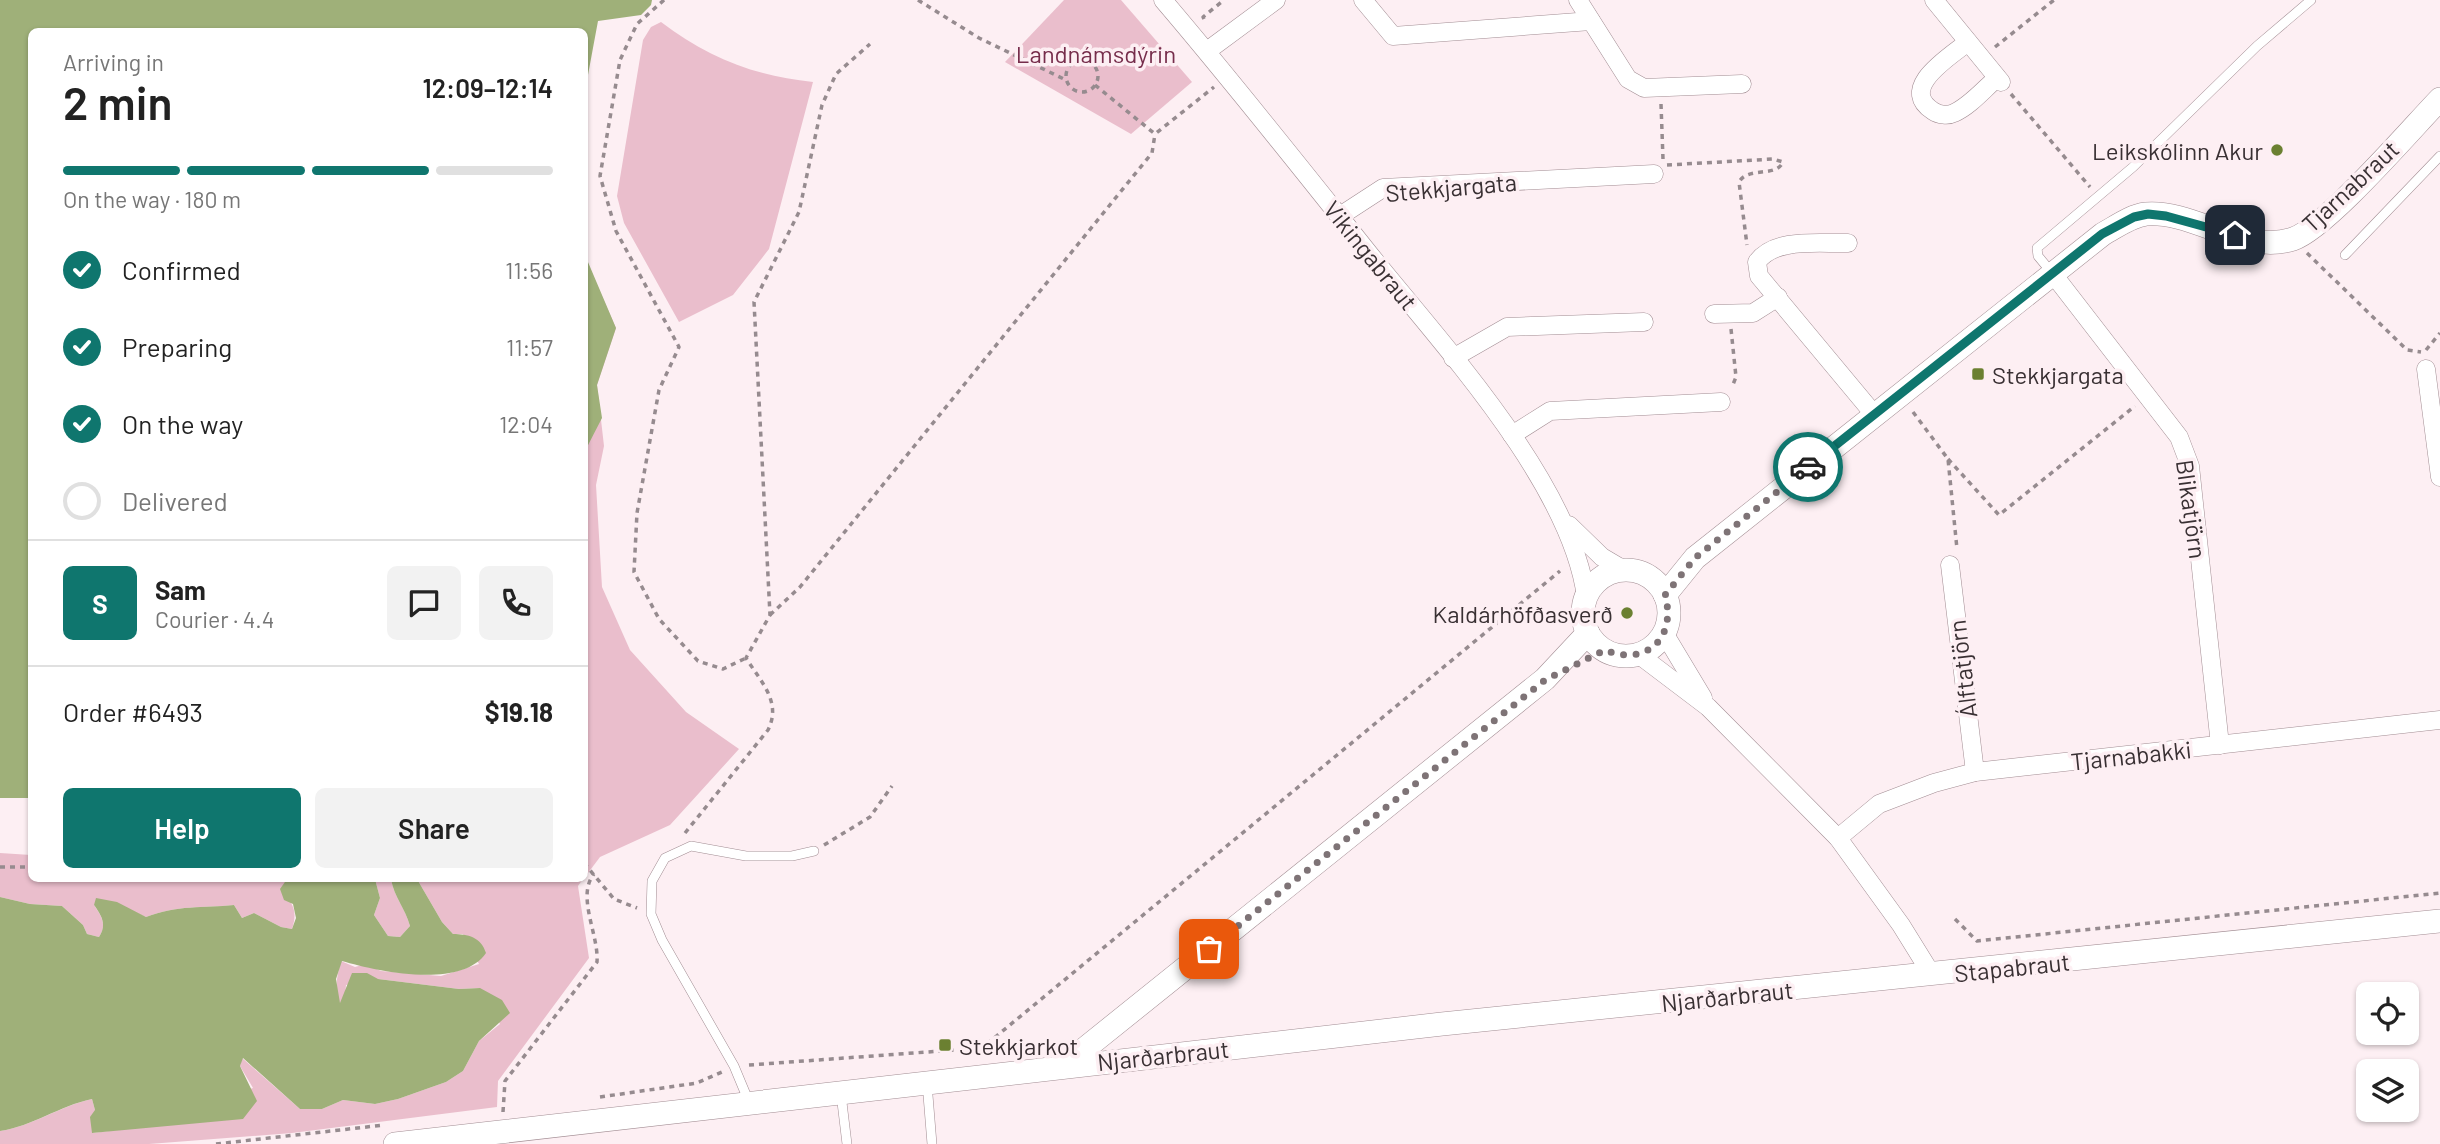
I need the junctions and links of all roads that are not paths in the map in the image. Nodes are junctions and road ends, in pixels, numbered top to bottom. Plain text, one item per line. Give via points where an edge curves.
1 (1163, 0) edge
2 (1276, 0) edge
3 (1363, 0) edge
4 (1578, 0) edge
5 (1934, 0) edge
6 (2311, 0) edge
7 (1591, 21) junction
8 (1968, 42) junction
9 (1207, 51) junction
10 (1742, 84) dead end
11 (2440, 99) edge
12 (2440, 156) edge
13 (1654, 174) dead end
14 (1340, 216) junction
15 (1848, 243) dead end
16 (2345, 255) dead end
17 (2053, 274) junction
18 (1778, 298) junction
19 (1722, 314) road end
20 (1644, 322) dead end
21 (1453, 358) junction
22 (2425, 361) road end
23 (1721, 402) road end
24 (1873, 413) junction
25 (1512, 435) junction
26 (2440, 477) edge
27 (1564, 520) junction
28 (1695, 558) junction
29 (1950, 565) road end
30 (1624, 570) junction
31 (1647, 576) junction
32 (1665, 595) junction
33 (1586, 597) junction
34 (1588, 633) junction
35 (1664, 633) junction
36 (1605, 650) junction
37 (1638, 654) junction
38 (1545, 680) junction
39 (1708, 707) junction
40 (2440, 720) edge
41 (2220, 745) junction
42 (1975, 772) junction
43 (1838, 838) junction
44 (814, 852) road end
45 (2440, 921) edge
46 (1932, 975) junction
47 (1062, 1066) junction
48 (927, 1082) junction
49 (841, 1092) junction
50 (750, 1102) junction
51 (395, 1134) edge
52 (846, 1144) edge
53 (932, 1144) edge

1 - 9 street, Vikingabraut
2 - 9 street
3 - 7 street via 1392,36
4 - 7 street
5 - 8 street
6 - 17 lane via 2037,248
7 - 10 street via 1628,79 1644,88
8 - 8 street via 1925,78 1922,92 1927,106 1939,114 1954,113 1999,80
9 - 14 street, Vikingabraut
11 - 17 street, Tjarnabraut via 2325,217 2293,239 2258,241 2148,214 2102,234
12 - 16 lane
13 - 14 street, Stekkjargata via 1383,188
14 - 21 street, Vikingabraut
15 - 18 street via 1778,246 1765,251 1757,262 1759,276
17 - 24 street, Tjarnabraut
17 - 41 street, Blikatjörn via 2179,438 2190,466
18 - 19 street via 1753,313
18 - 24 street
20 - 21 street via 1507,327
21 - 25 street, Vikingabraut
22 - 26 street
23 - 25 street via 1550,411
24 - 28 street, Tjarnabraut
25 - 27 street, Vikingabraut
27 - 30 street, Vikingabraut via 1602,557
27 - 33 street, Vikingabraut
28 - 31 street, Tjarnabraut
28 - 32 street, Tjarnabraut
29 - 42 street, Álftatjörn
30 - 31 street
30 - 33 street via 1601,578
31 - 32 street
32 - 35 street via 1668,621
33 - 34 street via 1583,609
34 - 36 street
34 - 38 street
35 - 37 street
35 - 39 street, Stapabraut
36 - 37 street
36 - 38 street
37 - 39 street, Stapabraut
38 - 47 street
39 - 43 street, Stapabraut
40 - 41 street, Tjarnabakki
41 - 42 street, Tjarnabakki
42 - 43 street, Tjarnabakki via 1879,804
43 - 46 street, Stapabraut
44 - 50 lane via 746,856 691,846 665,858 652,881 651,914 662,940
45 - 46 street, Stapabraut
46 - 47 street, Njarðarbraut
47 - 48 street, Njarðarbraut
48 - 49 street, Njarðarbraut
48 - 53 lane
49 - 50 street, Njarðarbraut
49 - 52 lane
50 - 51 street, Njarðarbraut

